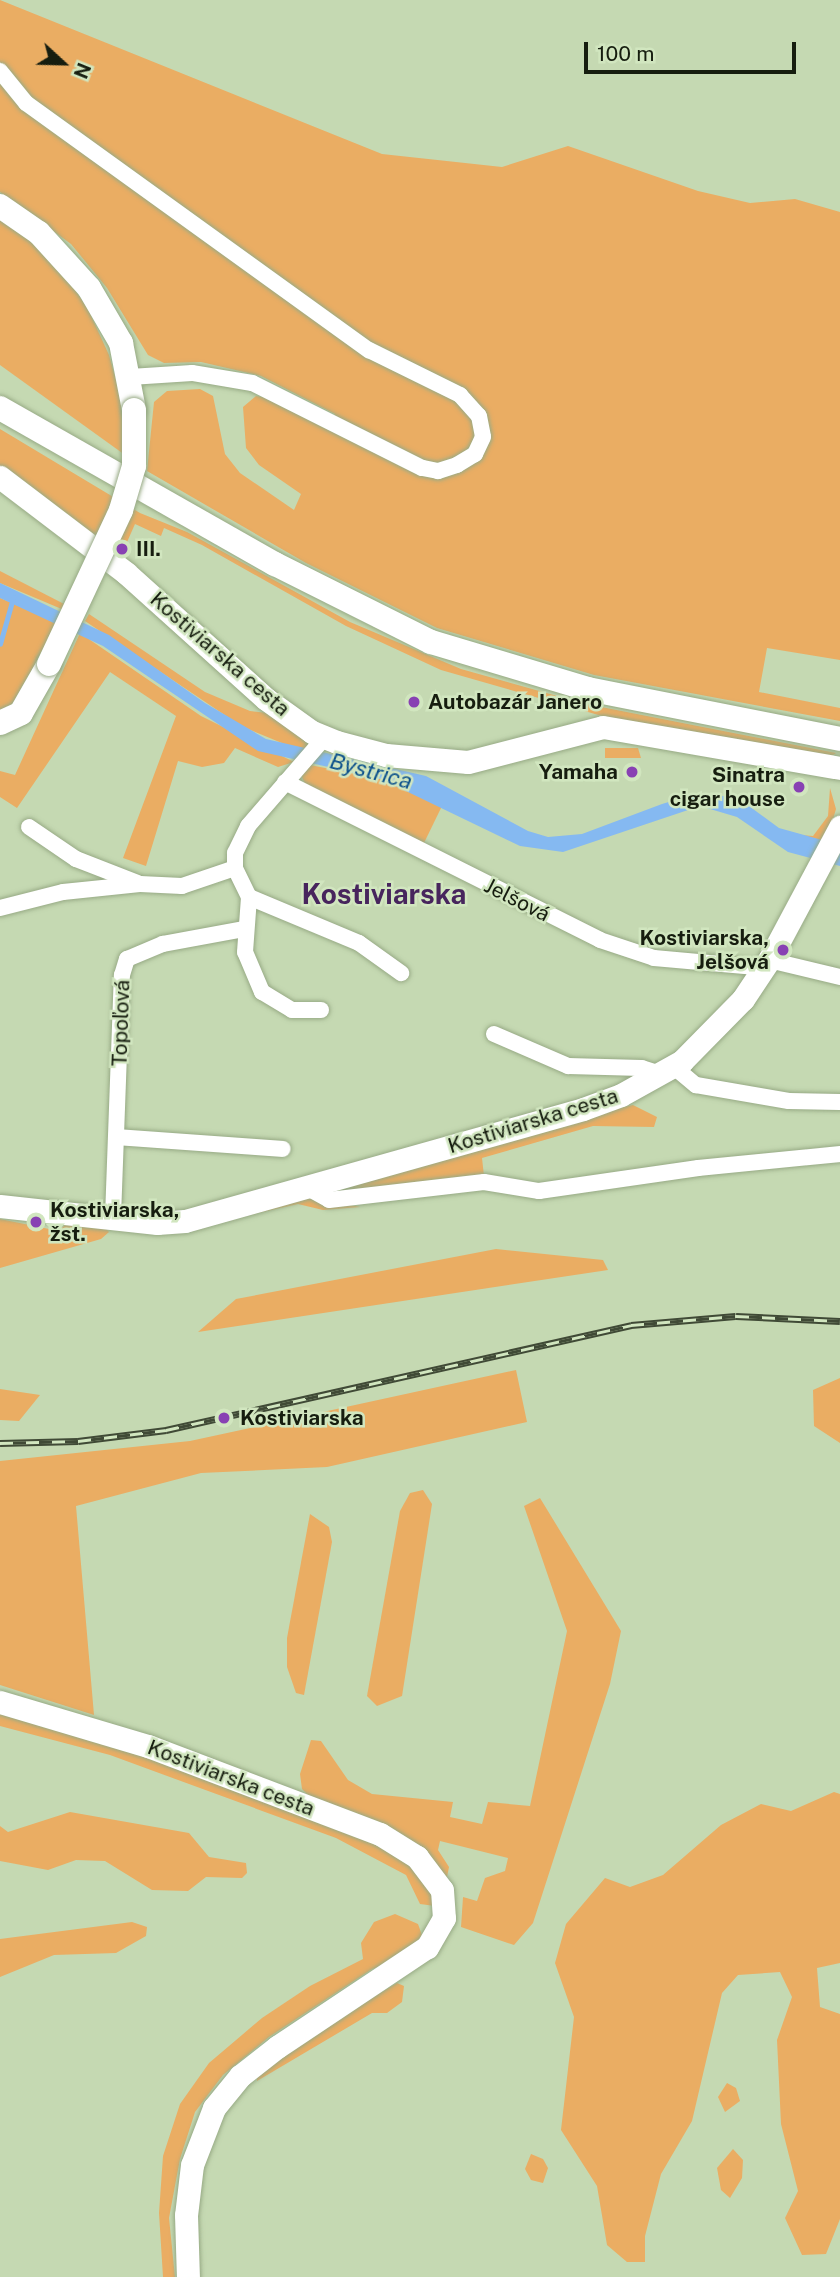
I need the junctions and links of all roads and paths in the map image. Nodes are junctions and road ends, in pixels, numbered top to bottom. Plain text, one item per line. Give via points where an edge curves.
1 (0, 71) edge
2 (0, 206) edge
3 (130, 377) junction
4 (0, 390) edge
5 (0, 408) edge
6 (0, 477) edge
7 (250, 550) junction
8 (0, 723) edge
9 (840, 739) edge
10 (322, 742) junction
11 (840, 768) edge
12 (285, 782) junction
13 (29, 827) dead end
14 (837, 833) edge
15 (235, 868) junction
16 (140, 884) junction
17 (249, 897) junction
18 (0, 908) edge
19 (244, 929) junction
20 (767, 964) junction
21 (401, 973) dead end
22 (840, 977) edge
23 (321, 1010) dead end
24 (494, 1034) dead end
25 (667, 1070) junction
26 (840, 1102) edge
27 (117, 1131) junction
28 (283, 1149) dead end
29 (840, 1154) edge
30 (306, 1188) junction
31 (0, 1206) edge
32 (113, 1217) junction
33 (0, 1702) edge
34 (188, 2277) edge

1 - 3 street via 26,103 369,350 460,395 479,416 483,437 475,454 438,471 422,468 252,383 206,373
2 - 3 main road via 39,233 89,288 121,343
3 - 8 main road, bridge via 134,466 121,510 49,664 21,713
4 - 7 main road via 151,481
5 - 7 main road
6 - 10 street, Kostiviarska cesta via 126,573 266,699
7 - 9 main road via 351,605 467,655 588,689
10 - 11 street, Kostiviarska cesta via 386,755 468,762 603,727
10 - 12 street
12 - 15 street via 242,836
12 - 20 street, Jelšová via 600,940 654,958
13 - 16 street via 76,859
14 - 20 street, Kostiviarska cesta
15 - 16 street via 182,886
15 - 17 street
16 - 18 street via 63,892
17 - 19 street
17 - 21 street via 359,943
19 - 23 street via 251,971 262,992 292,1010
19 - 27 street, Topoľová via 163,944 127,959 122,975
20 - 22 street, Jelšová
20 - 25 street, Kostiviarska cesta via 726,1019
24 - 25 street via 568,1066
25 - 26 street via 696,1085 789,1101
25 - 30 street, Kostiviarska cesta via 583,1109
27 - 28 street
27 - 32 street
29 - 30 street, Kostiviarska cesta via 539,1191 484,1182 329,1200
30 - 32 street, Kostiviarska cesta via 180,1222
31 - 32 street, Kostiviarska cesta
33 - 34 street, Kostiviarska cesta via 148,1746 380,1835 417,1857 442,1890 444,1918 427,1947 267,2055 240,2076 214,2108 192,2165 186,2215

